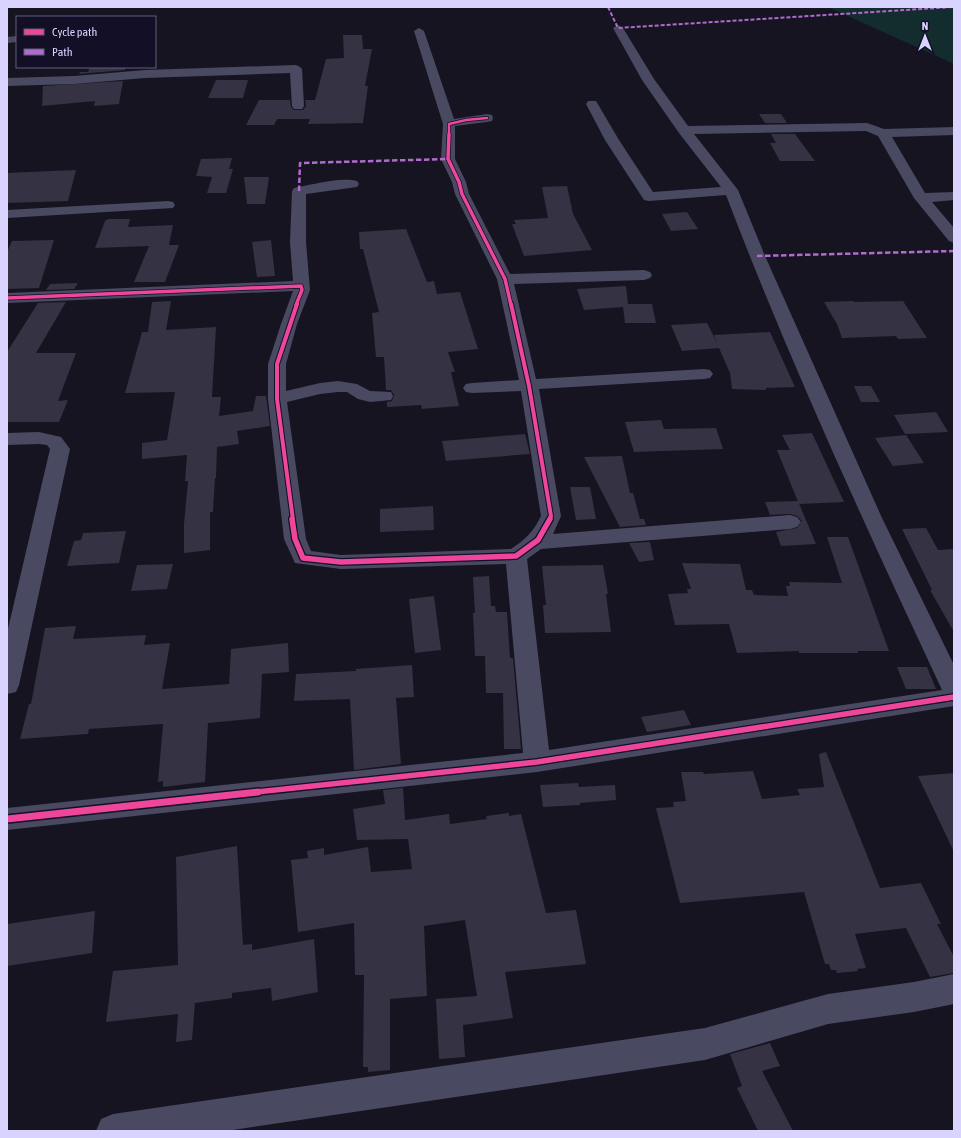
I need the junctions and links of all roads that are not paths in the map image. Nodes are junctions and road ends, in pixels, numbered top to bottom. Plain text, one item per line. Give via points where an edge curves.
1 (618, 28) dead end
2 (419, 31) dead end
3 (7, 82) edge
4 (592, 104) dead end
5 (298, 106) dead end
6 (487, 118) dead end
7 (449, 124) junction
8 (684, 130) junction
9 (954, 131) edge
10 (883, 133) junction
11 (352, 184) dead end
12 (731, 190) junction
13 (954, 196) edge
14 (922, 198) junction
15 (168, 205) dead end
16 (7, 214) edge
17 (954, 238) edge
18 (644, 275) dead end
19 (505, 280) junction
20 (301, 286) junction
21 (7, 298) edge
22 (704, 374) dead end
23 (529, 386) junction
24 (472, 388) dead end
25 (384, 396) dead end
26 (277, 399) junction
27 (7, 439) edge
28 (790, 522) dead end
29 (537, 542) junction
30 (516, 556) junction
31 (7, 685) edge
32 (954, 690) edge
33 (954, 697) edge
34 (537, 762) junction
35 (7, 819) edge
36 (954, 989) edge
37 (113, 1131) edge

1 - 8 street via 648,80
2 - 7 street
3 - 5 street via 296,68
4 - 12 street via 612,140 650,197
6 - 7 street
7 - 19 street via 448,159 462,194
8 - 10 street via 867,127
8 - 12 street
9 - 10 street
10 - 14 street
11 - 20 street via 299,191 298,242
12 - 32 street via 757,256 872,518
13 - 14 street
14 - 17 street
15 - 16 street
18 - 19 street
19 - 23 street
20 - 21 street
20 - 26 street via 302,290 277,364
22 - 23 street
23 - 24 street
23 - 29 street via 551,516 546,530
25 - 26 street via 370,396 351,387 336,386 320,387
26 - 30 street via 295,539 303,558 341,562
27 - 31 street via 39,438 54,441 60,449
28 - 29 street
29 - 30 street
30 - 34 street
33 - 34 street
34 - 35 street
36 - 37 street via 828,1009 705,1044

